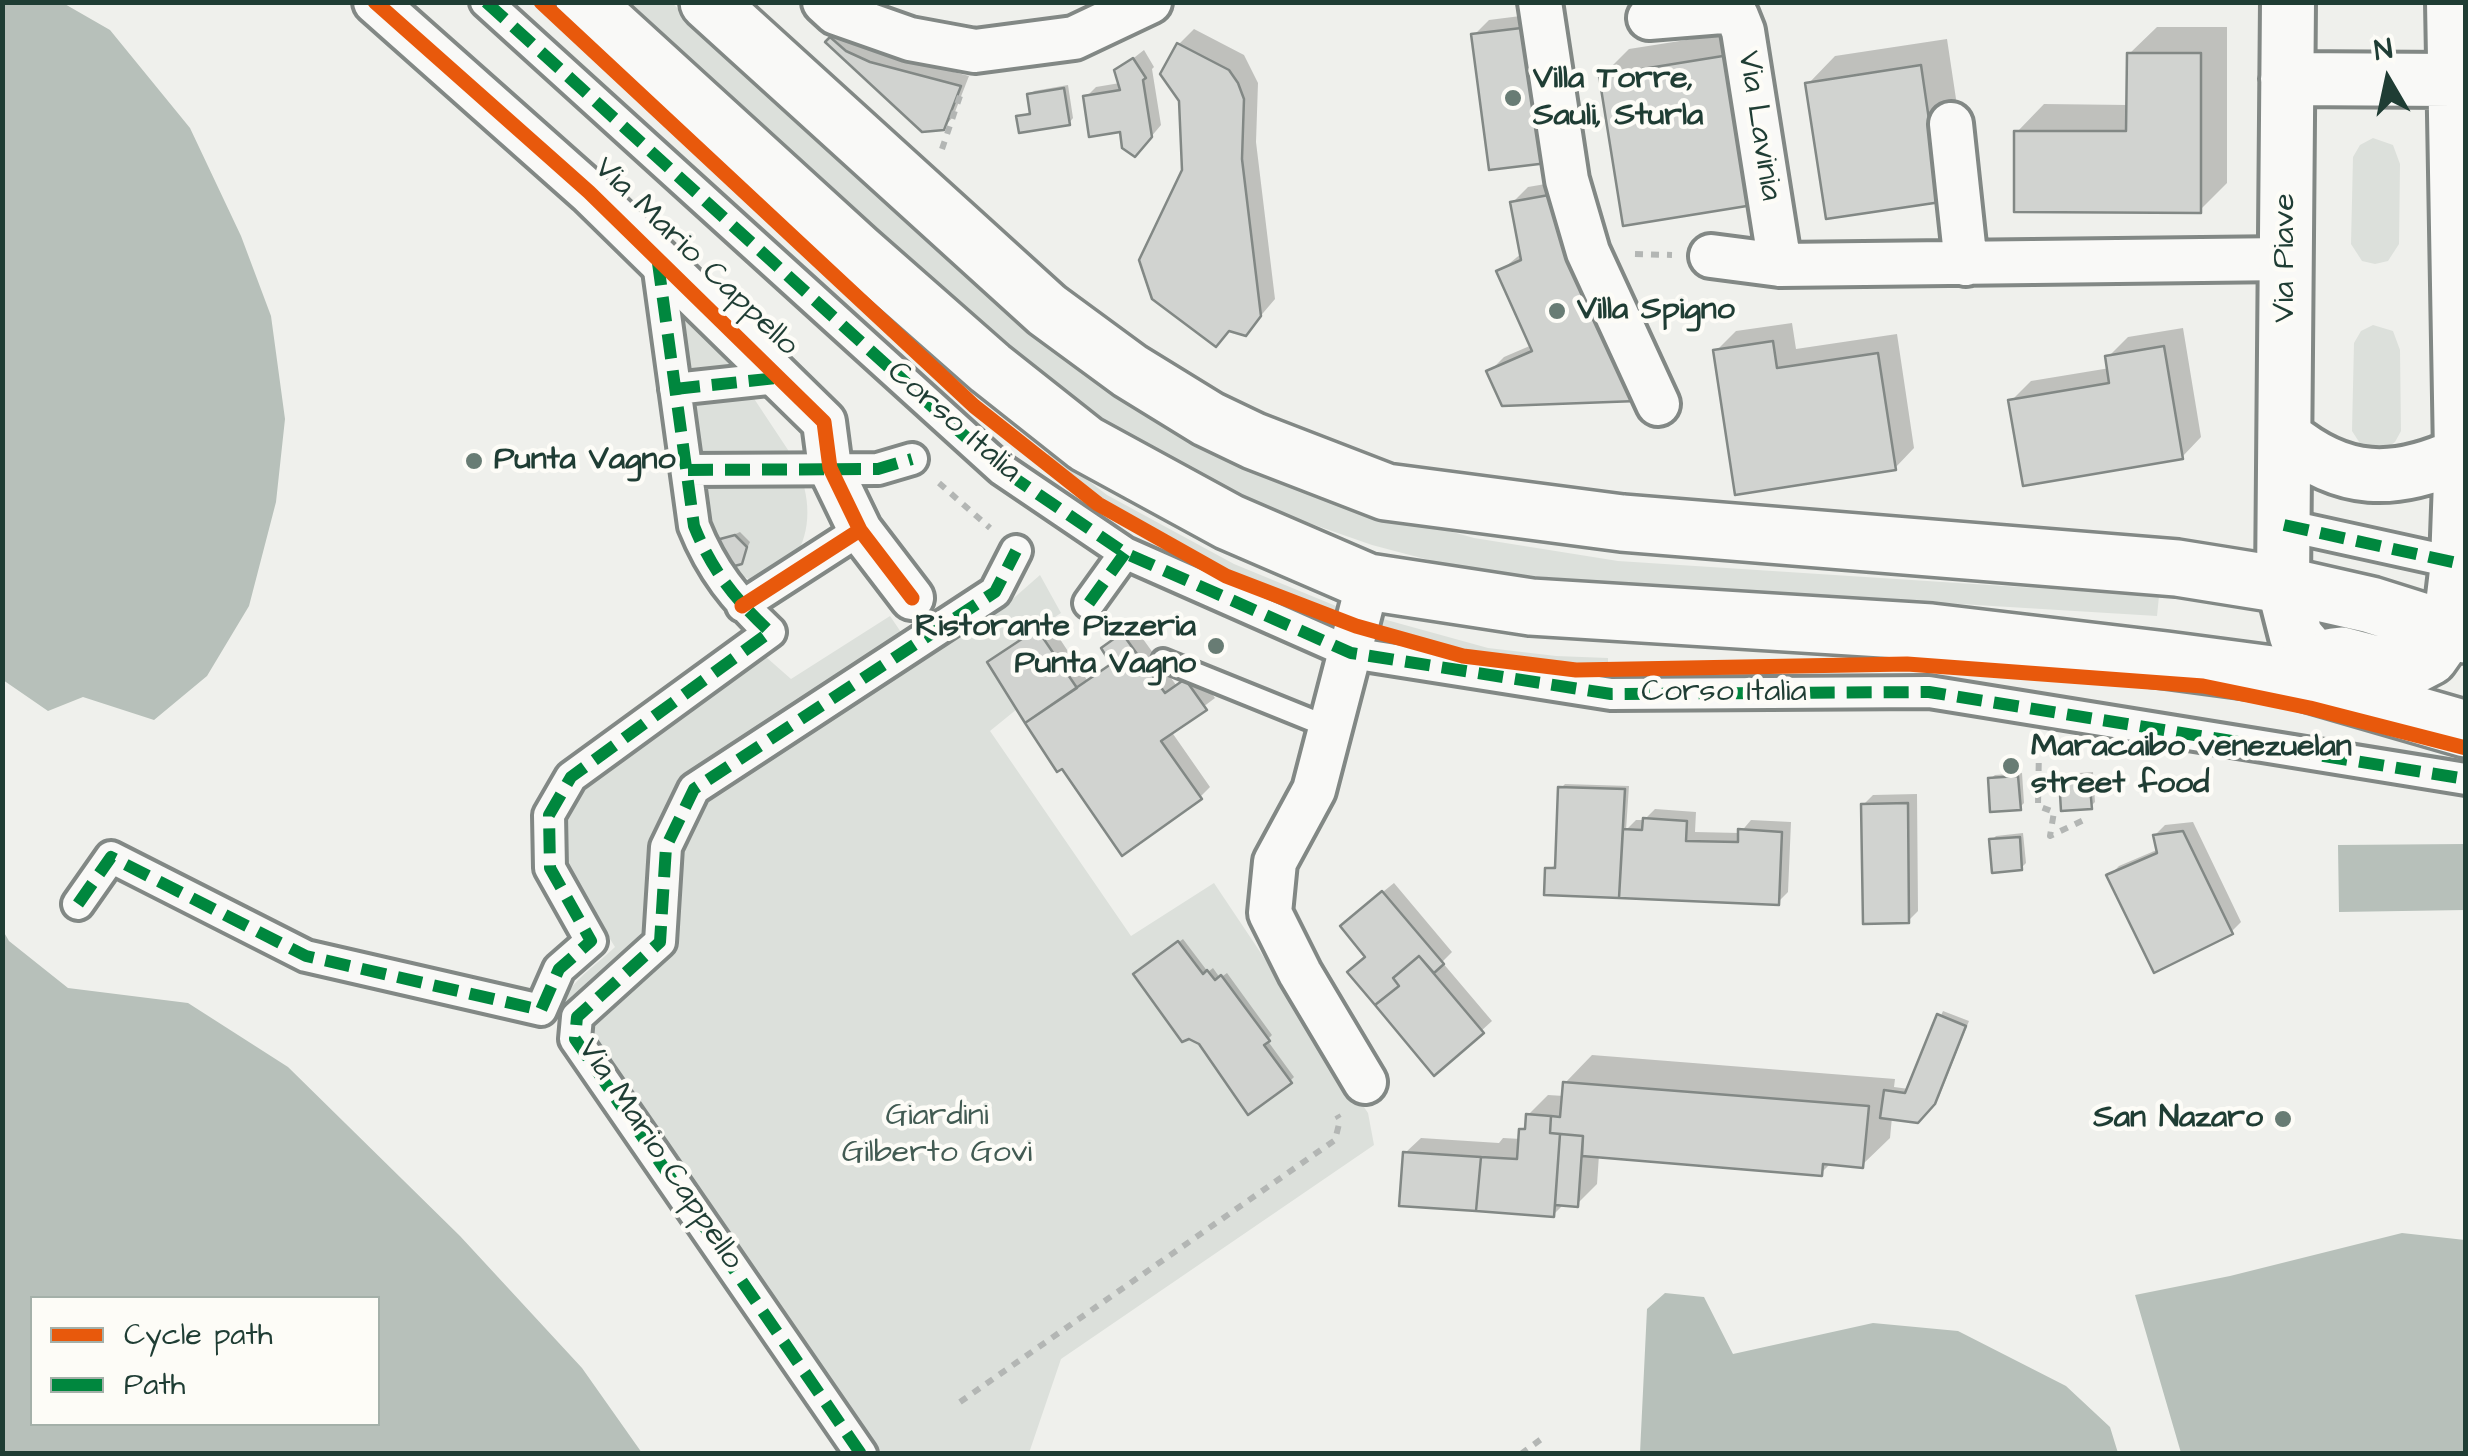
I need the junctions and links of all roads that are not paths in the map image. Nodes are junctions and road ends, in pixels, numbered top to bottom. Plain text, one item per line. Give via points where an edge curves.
1 (375, 2) edge
2 (486, 2) edge
3 (584, 2) edge
4 (708, 2) edge
5 (824, 2) edge
6 (1150, 2) edge
7 (1540, 2) edge
8 (2288, 2) edge
9 (2453, 2) edge
10 (1649, 18) dead end
11 (2288, 79) junction
12 (2454, 80) junction
13 (1952, 124) dead end
14 (1711, 256) road end
15 (2286, 260) junction
16 (658, 263) junction
17 (1966, 264) junction
18 (1780, 265) junction
19 (777, 378) junction
20 (675, 389) junction
21 (1658, 404) dead end
22 (2286, 436) junction
23 (2460, 454) junction
24 (912, 459) dead end
25 (830, 468) junction
26 (688, 470) junction
27 (2284, 525) junction
28 (860, 530) junction
29 (1016, 551) dead end
30 (1125, 553) junction
31 (2457, 563) junction
32 (1368, 582) junction
33 (2283, 585) junction
34 (912, 598) dead end
35 (1089, 603) dead end
36 (742, 606) junction
37 (2458, 632) edge
38 (1351, 653) junction
39 (1163, 660) dead end
40 (2312, 676) junction
41 (1331, 728) junction
42 (2466, 729) edge
43 (2466, 778) edge
44 (78, 904) dead end
45 (1365, 1082) dead end
46 (861, 1454) edge

1 - 16 street, Via Mario Cappello via 589,192
2 - 30 street, Corso Italia via 1001,469
3 - 32 main road, Corso Italia via 857,252 1086,444 1228,522
4 - 33 main road via 1048,310 1130,371 1238,434 1386,492 1622,523 2158,567
5 - 6 street via 836,13 910,40 975,50 1074,38
7 - 21 street via 1567,180 1588,252
8 - 11 street, Via Piave
9 - 12 street
10 - 18 street, Via Lavinia via 1737,16
11 - 12 street
11 - 15 street, Via Piave
12 - 23 street
13 - 17 street
14 - 18 street
15 - 17 street
15 - 22 street, Via Piave
16 - 19 street, Via Mario Cappello
16 - 20 street, Via Mario Cappello
17 - 18 street
19 - 20 street
19 - 25 street, Via Mario Cappello via 824,422
20 - 26 street, Via Mario Cappello
22 - 23 street via 2314,460 2353,472 2401,476
22 - 27 street, Via Piave
23 - 31 street
24 - 25 street via 878,469
25 - 26 street
25 - 28 street, Via Mario Cappello
26 - 36 street, Via Mario Cappello via 694,526 708,562
27 - 31 street
27 - 33 street, Via Piave
28 - 34 street, Via Mario Cappello
28 - 36 street
29 - 46 street, Via Mario Cappello via 994,592 694,789 666,848 660,942 577,1017 575,1039
30 - 35 street
30 - 38 street, Corso Italia
31 - 37 street
32 - 38 street
32 - 40 main road, Corso Italia via 1531,608 1932,632
33 - 37 main road
33 - 40 street, Via Piave
36 - 44 street, Via Mario Cappello via 770,632 571,777 550,815 550,868 591,941 560,968 541,1010 306,956 111,858
37 - 40 main road via 2403,671 2342,655
38 - 41 street
38 - 43 street, Corso Italia via 1611,694 1929,692
39 - 41 lane
40 - 42 main road, Corso Italia
41 - 45 street via 1314,790 1275,862 1270,913

